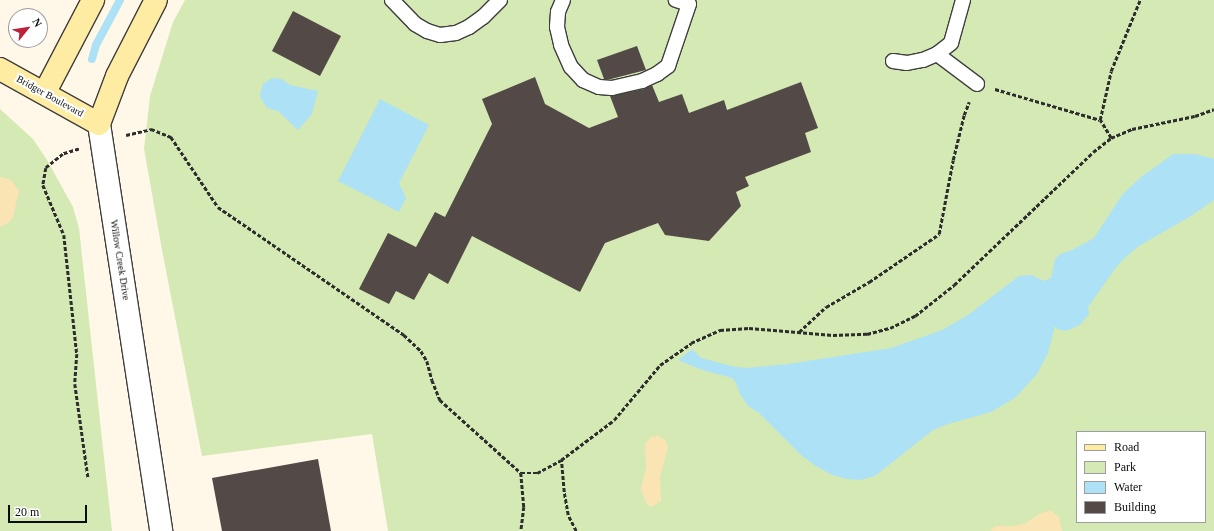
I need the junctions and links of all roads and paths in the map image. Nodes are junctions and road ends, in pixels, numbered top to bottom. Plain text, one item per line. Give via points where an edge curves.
1 (93, 0) edge
2 (156, 0) edge
3 (392, 0) edge
4 (500, 0) edge
5 (563, 0) edge
6 (676, 0) edge
7 (963, 0) edge
8 (1140, 0) edge
9 (937, 54) junction
10 (893, 62) dead end
11 (0, 69) edge
12 (977, 84) junction
13 (45, 92) junction
14 (1214, 109) edge
15 (1100, 120) junction
16 (101, 133) junction
17 (1111, 138) junction
18 (799, 332) junction
19 (561, 460) junction
20 (521, 473) junction
21 (88, 477) dead end
22 (160, 531) edge
23 (521, 531) edge
24 (576, 531) edge

1 - 13 street
2 - 16 street, Willow Creek Drive via 117,76
3 - 4 lane via 415,24 427,31 440,34 456,33 469,27
5 - 6 lane via 558,12 557,27 571,67 583,80 599,87 612,88 642,81 668,66 675,52 689,4
7 - 9 lane via 951,43
8 - 15 path via 1111,71
9 - 10 lane via 907,63
9 - 12 lane
11 - 13 street, Bridger Boulevard
12 - 15 path
12 - 18 path via 964,115 939,234 869,282 826,307
13 - 16 street, Bridger Boulevard
14 - 17 path via 1195,116 1132,129
15 - 17 path
16 - 20 path via 151,129 171,137 218,207 404,335 421,351 440,400
16 - 21 path via 63,154 46,168 43,184 64,235 77,354 76,384
16 - 22 street, Willow Creek Drive
17 - 18 path via 1093,152 954,285 915,316 890,328 867,334
18 - 19 path via 749,328 720,330 691,343 660,365 614,420
19 - 20 path via 537,474
19 - 24 path via 568,515
20 - 23 path via 524,507

